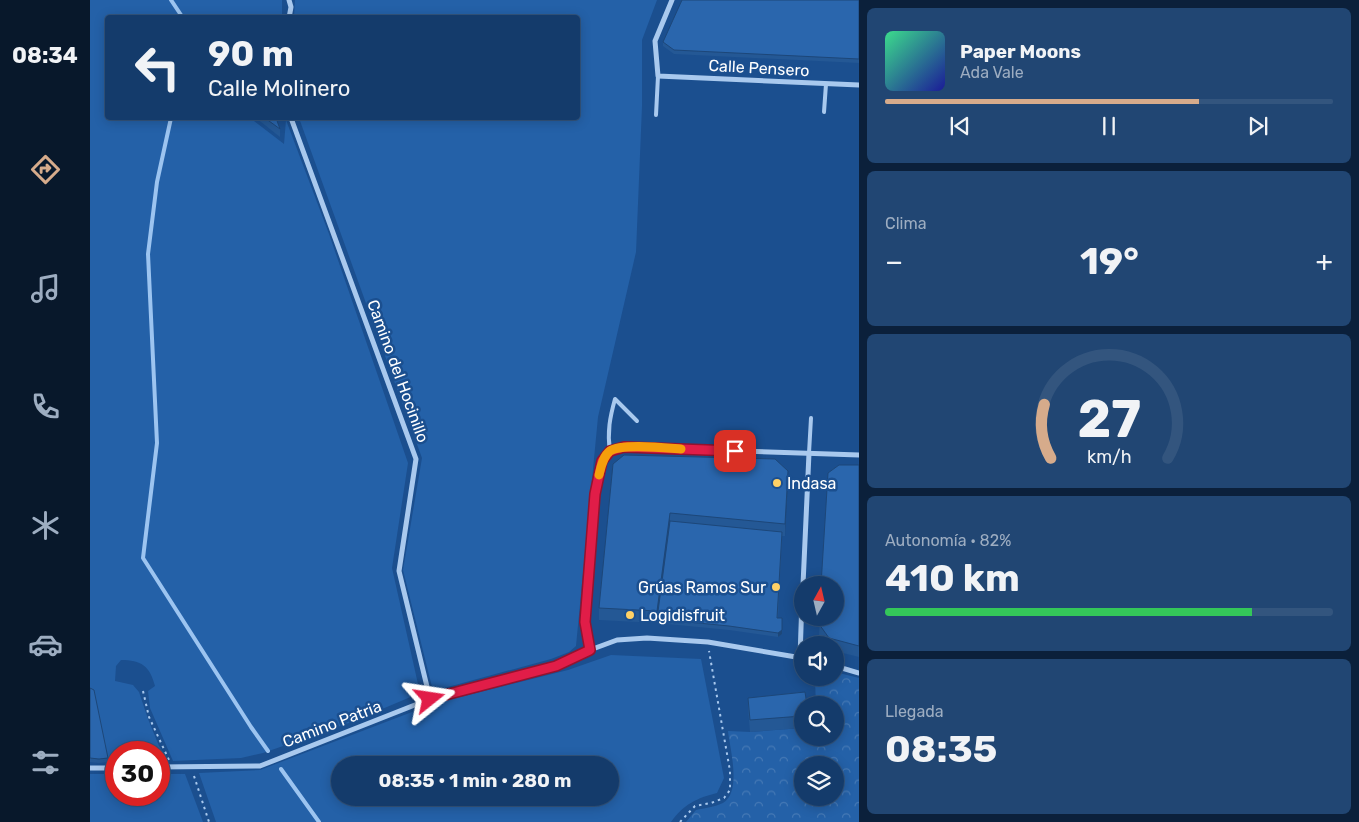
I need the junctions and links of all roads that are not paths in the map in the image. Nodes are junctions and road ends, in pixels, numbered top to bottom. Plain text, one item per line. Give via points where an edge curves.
1 (289, 0) edge
2 (672, 0) edge
3 (290, 15) edge
4 (658, 76) junction
5 (826, 84) junction
6 (859, 85) edge
7 (824, 112) dead end
8 (656, 115) dead end
9 (292, 120) edge
10 (811, 418) dead end
11 (637, 421) dead end
12 (610, 451) junction
13 (809, 453) junction
14 (859, 455) edge
15 (803, 576) edge
16 (590, 650) junction
17 (794, 657) edge
18 (844, 669) edge
19 (859, 673) edge
20 (430, 699) junction
21 (170, 767) edge
22 (90, 768) edge
23 (105, 768) edge

1 - 3 street
2 - 4 street via 655,41
4 - 5 street, Calle Pensero
4 - 8 lane
5 - 6 street, Calle Pensero
5 - 7 lane
9 - 20 street, Camino del Hocinillo via 416,458 399,570
10 - 13 lane
11 - 12 lane via 615,399 608,437
12 - 13 street via 624,447
12 - 16 street via 602,461 595,494 585,622
13 - 14 street
13 - 15 street
16 - 17 street, Camino Patria via 617,640 647,638 708,642
16 - 20 street, Camino Patria via 556,666
18 - 19 street
20 - 21 street, Camino Patria via 260,766
22 - 23 street

